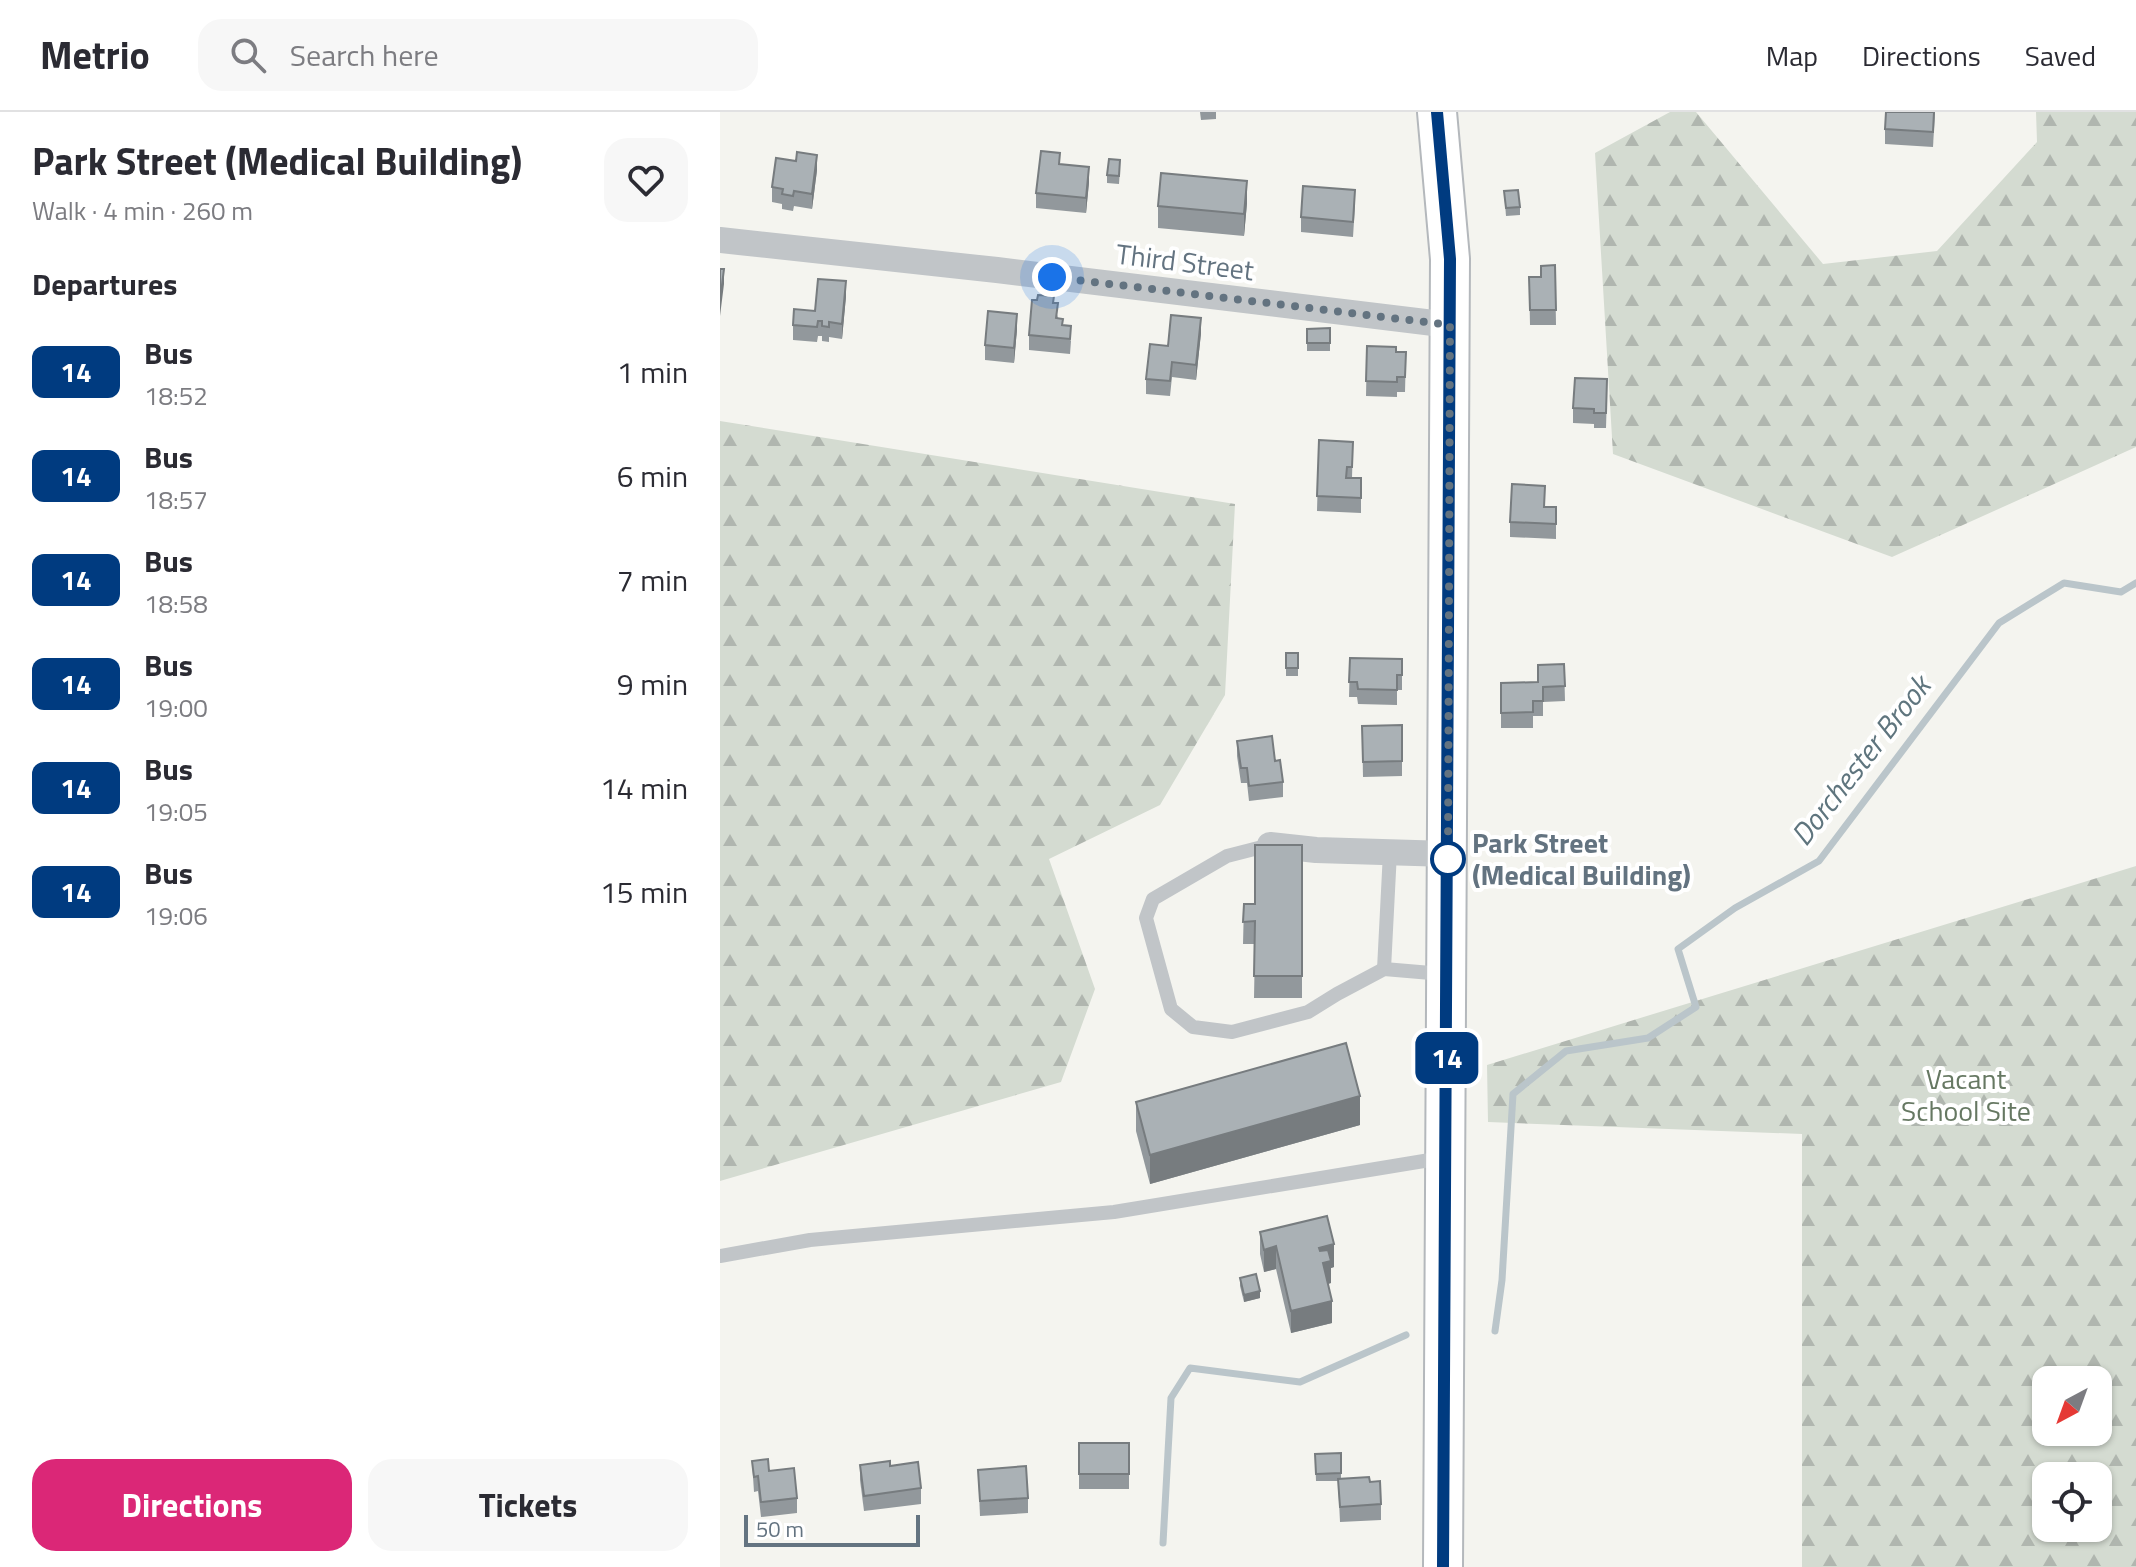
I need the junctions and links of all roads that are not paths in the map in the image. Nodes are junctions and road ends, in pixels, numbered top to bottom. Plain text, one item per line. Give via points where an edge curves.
1 (1437, 112) edge
2 (720, 240) edge
3 (1450, 325) junction
4 (1270, 845) joint
5 (1390, 852) junction
6 (1448, 854) junction
7 (1384, 969) junction
8 (1447, 974) junction
9 (1446, 1158) junction
10 (720, 1256) edge
11 (1443, 1567) edge

1 - 3 main road via 1450,259
2 - 3 street, Third Street
3 - 6 main road
4 - 5 street
4 - 7 lane via 1227,856 1153,899 1146,918 1171,1009 1193,1027 1232,1032 1308,1012
5 - 6 street
5 - 7 lane
6 - 8 main road
7 - 8 lane
8 - 9 main road
9 - 10 lane via 1114,1212 810,1240
9 - 11 main road

